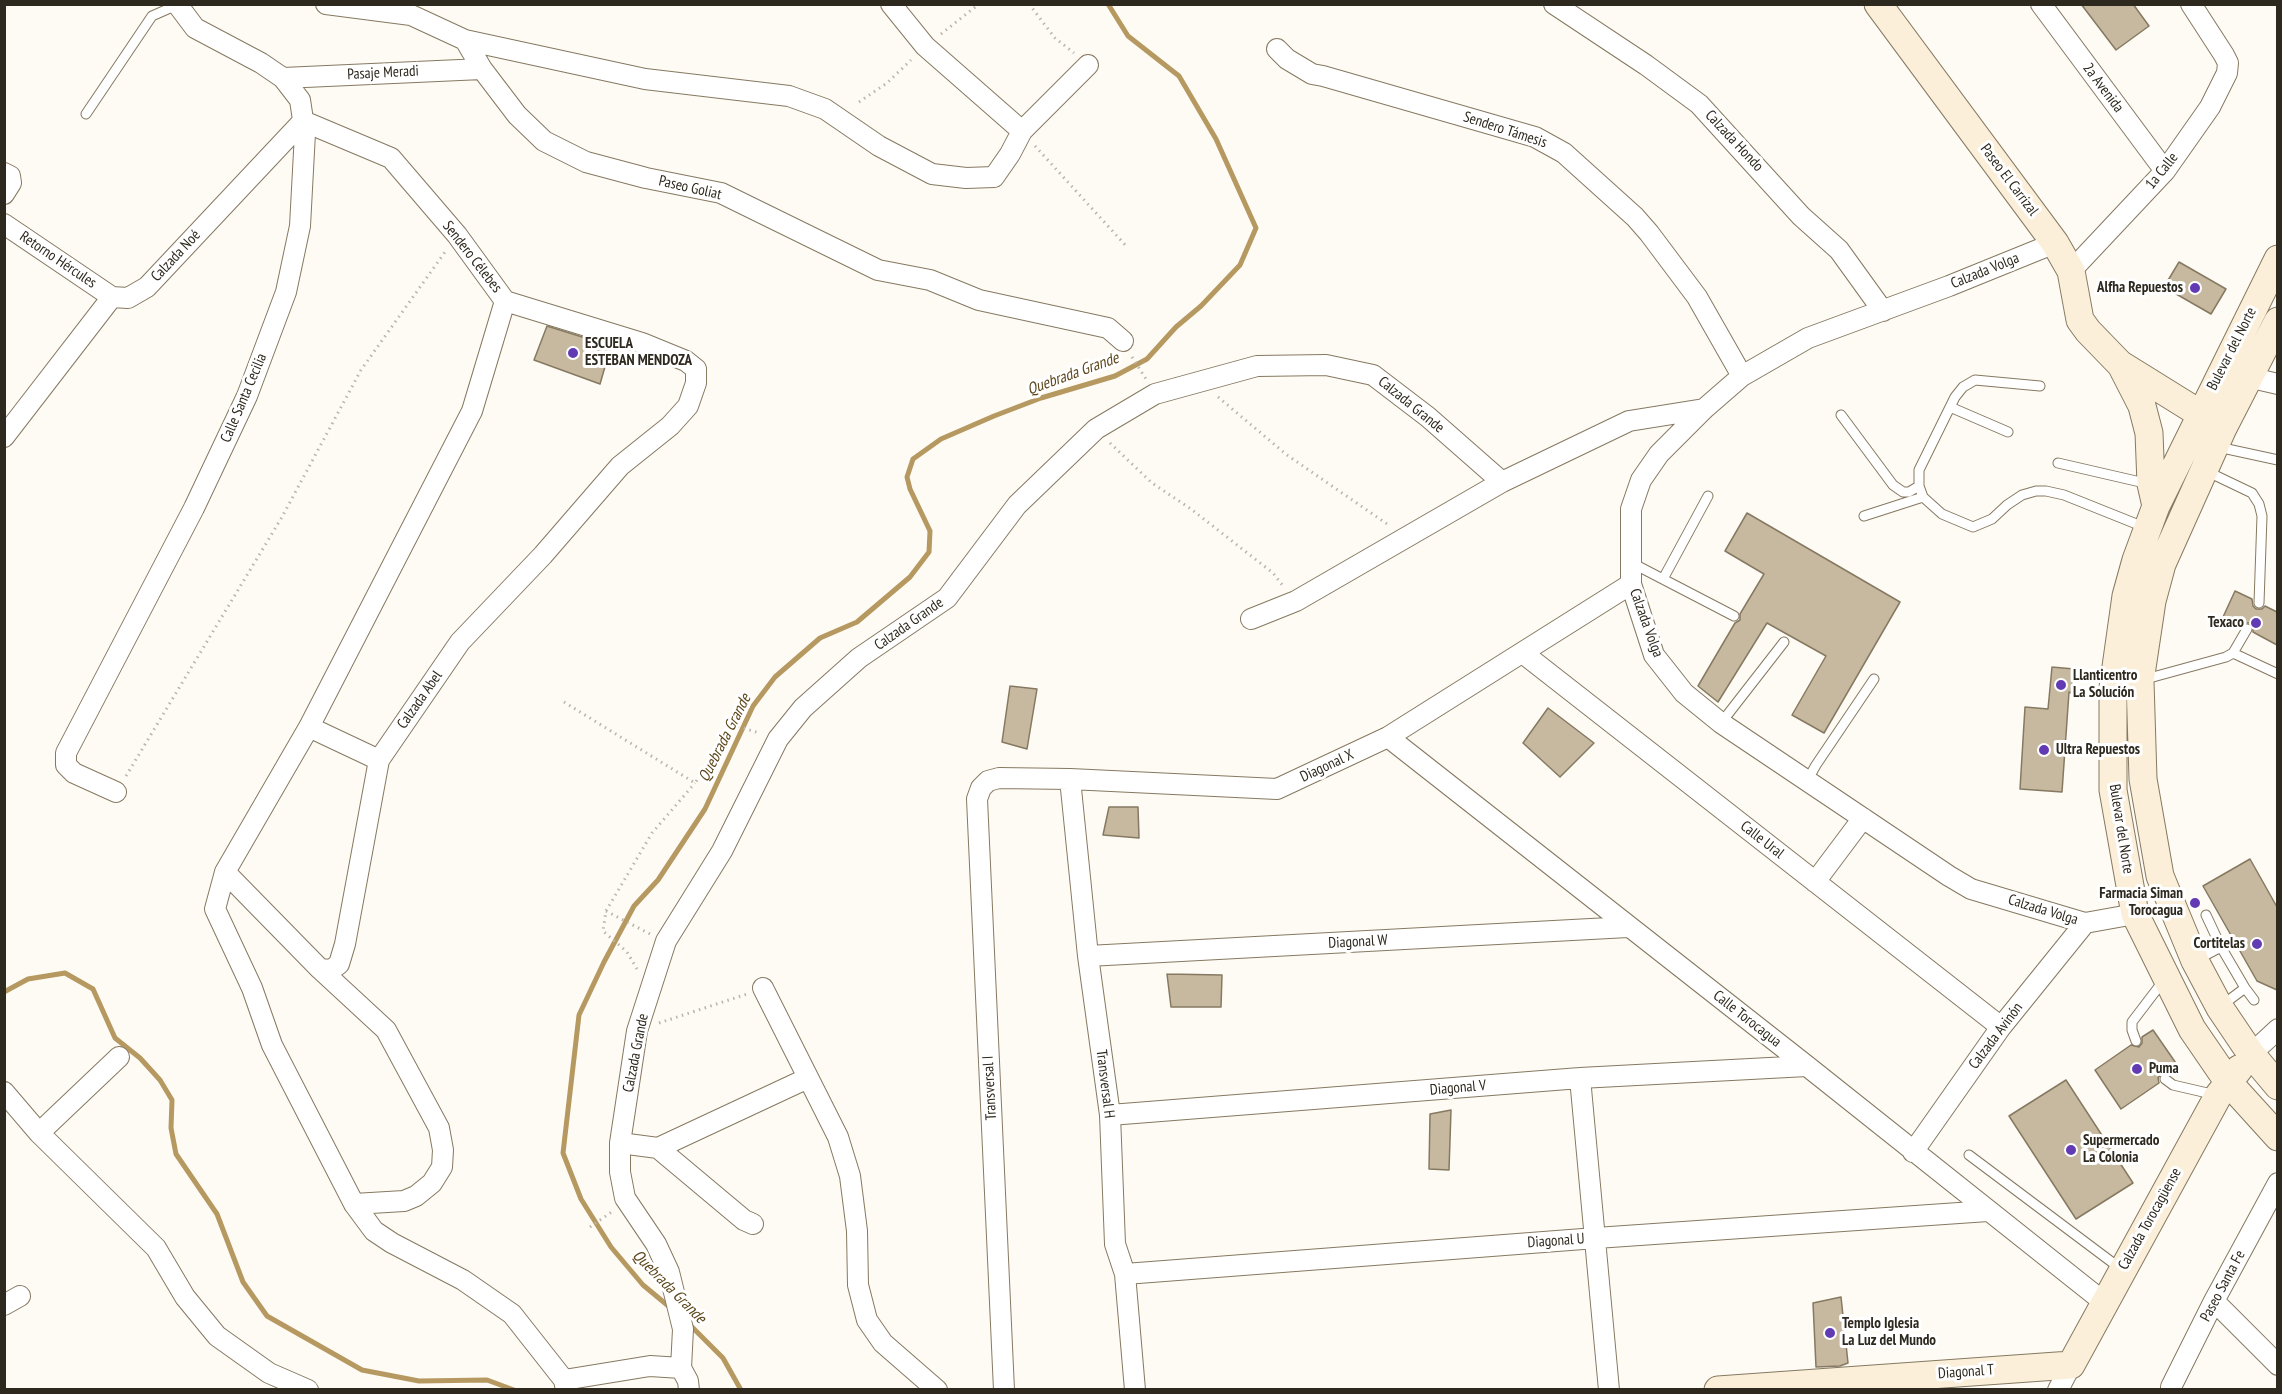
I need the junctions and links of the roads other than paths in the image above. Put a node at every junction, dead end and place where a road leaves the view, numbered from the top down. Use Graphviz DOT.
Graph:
graph roads {
  1 [pos="327,4"];
  2 [pos="891,4"];
  3 [pos="1554,4"];
  4 [pos="1878,4"];
  5 [pos="2041,4"];
  6 [pos="2191,4"];
  7 [pos="177,5"];
  8 [pos="465,40"];
  9 [pos="1277,49"];
  10 [pos="1088,64"];
  11 [pos="482,69"];
  12 [pos="284,78"];
  13 [pos="86,114"];
  14 [pos="303,121"];
  15 [pos="1022,132"];
  16 [pos="2165,171"];
  17 [pos="4,173"];
  18 [pos="4,194"];
  19 [pos="4,224"];
  20 [pos="2055,243"];
  21 [pos="2277,259"];
  22 [pos="2071,272"];
  23 [pos="112,297"];
  24 [pos="506,301"];
  25 [pos="1883,311"];
  26 [pos="2277,321"];
  27 [pos="1123,341"];
  28 [pos="2120,364"];
  29 [pos="2222,368"];
  30 [pos="696,369"];
  31 [pos="1742,376"];
  32 [pos="2249,379"];
  33 [pos="2277,384"];
  34 [pos="2040,386"];
  35 [pos="1950,407"];
  36 [pos="1704,410"];
  37 [pos="1841,415"];
  38 [pos="2200,415"];
  39 [pos="2008,432"];
  40 [pos="4,437"];
  41 [pos="2214,448"];
  42 [pos="2277,460"];
  43 [pos="2058,463"];
  44 [pos="1502,482"];
  45 [pos="1919,486"];
  46 [pos="1708,496"];
  47 [pos="1923,497"];
  48 [pos="2151,506"];
  49 [pos="1864,516"];
  50 [pos="1630,562"];
  51 [pos="1663,579"];
  52 [pos="1631,584"];
  53 [pos="2259,603"];
  54 [pos="1734,616"];
  55 [pos="1251,619"];
  56 [pos="2247,629"];
  57 [pos="1784,642"];
  58 [pos="2233,653"];
  59 [pos="1524,654"];
  60 [pos="2277,674"];
  61 [pos="1874,679"];
  62 [pos="2140,681"];
  63 [pos="1721,723"];
  64 [pos="309,727"];
  65 [pos="1388,737"];
  66 [pos="379,760"];
  67 [pos="1070,779"];
  68 [pos="1807,781"];
  69 [pos="981,788"];
  70 [pos="116,792"];
  71 [pos="1863,818"];
  72 [pos="225,872"];
  73 [pos="1815,882"];
  74 [pos="2135,914"];
  75 [pos="2206,915"];
  76 [pos="2085,923"];
  77 [pos="1628,927"];
  78 [pos="2221,947"];
  79 [pos="1088,956"];
  80 [pos="2195,961"];
  81 [pos="320,969"];
  82 [pos="2166,978"];
  83 [pos="763,988"];
  84 [pos="2245,988"];
  85 [pos="2254,1000"];
  86 [pos="2220,1008"];
  87 [pos="2001,1027"];
  88 [pos="2277,1029"];
  89 [pos="2136,1041"];
  90 [pos="2251,1054"];
  91 [pos="119,1057"];
  92 [pos="1807,1066"];
  93 [pos="808,1078"];
  94 [pos="1580,1078"];
  95 [pos="2165,1079"];
  96 [pos="2277,1086"];
  97 [pos="2223,1089"];
  98 [pos="4,1092"];
  99 [pos="1110,1115"];
  100 [pos="39,1133"];
  101 [pos="2277,1137"];
  102 [pos="620,1143"];
  103 [pos="658,1148"];
  104 [pos="1913,1152"];
  105 [pos="1969,1155"];
  106 [pos="2277,1183"];
  107 [pos="354,1204"];
  108 [pos="1988,1211"];
  109 [pos="753,1224"];
  110 [pos="1596,1238"];
  111 [pos="2123,1270"];
  112 [pos="1125,1274"];
  113 [pos="2214,1301"];
  114 [pos="2105,1303"];
  115 [pos="2071,1365"];
  116 [pos="2277,1365"];
  117 [pos="681,1368"];
  118 [pos="565,1385"];
  119 [pos="308,1389"];
  120 [pos="689,1389"];
  121 [pos="937,1389"];
  122 [pos="1004,1389"];
  123 [pos="1135,1389"];
  124 [pos="1609,1389"];
  125 [pos="1718,1389"];
  126 [pos="2058,1389"];
  127 [pos="2171,1389"];
  1 -- 8 [label="street"];
  2 -- 15 [label="street"];
  3 -- 25 [label="street, Calzada Hondo"];
  4 -- 20 [label="main road, Paseo El Carrizal"];
  5 -- 16 [label="street, 2a Avenida"];
  6 -- 16 [label="street, 1a Calle"];
  7 -- 12 [label="street, Calle Santa Cecilia"];
  7 -- 13 [label="lane"];
  8 -- 11 [label="street, Paseo Goliat"];
  8 -- 15 [label="street"];
  9 -- 31 [label="street, Sendero Támesis"];
  10 -- 15 [label="street"];
  11 -- 12 [label="street, Pasaje Meradi"];
  11 -- 27 [label="street, Paseo Goliat"];
  12 -- 14 [label="street, Calle Santa Cecilia"];
  14 -- 23 [label="street, Calzada Noé"];
  14 -- 24 [label="street, Sendero Célebes"];
  14 -- 70 [label="street, Calle Santa Cecilia"];
  16 -- 22 [label="street, 1a Calle"];
  17 -- 18 [label="street"];
  19 -- 23 [label="street, Retorno Hércules"];
  20 -- 22 [label="main road, Paseo El Carrizal"];
  20 -- 25 [label="street, Calzada Volga"];
  21 -- 29 [label="main road, Bulevar del Norte"];
  22 -- 28 [label="main road, Paseo El Carrizal"];
  23 -- 40 [label="street"];
  24 -- 30 [label="street, Sendero Célebes"];
  24 -- 64 [label="street"];
  25 -- 31 [label="street, Calzada Volga"];
  26 -- 32 [label="main road, Bulevar del Norte"];
  28 -- 38 [label="main road, Paseo El Carrizal"];
  28 -- 48 [label="main road, Paseo El Carrizal"];
  29 -- 32 [label="street"];
  29 -- 38 [label="main road, Bulevar del Norte"];
  30 -- 66 [label="street, Calzada Abel"];
  31 -- 36 [label="street, Calzada Volga"];
  32 -- 33 [label="street"];
  32 -- 41 [label="main road, Bulevar del Norte"];
  34 -- 35 [label="lane"];
  35 -- 39 [label="lane"];
  35 -- 45 [label="lane"];
  36 -- 44 [label="street"];
  36 -- 50 [label="street, Calzada Volga"];
  37 -- 45 [label="lane"];
  38 -- 41 [label="main road, Paseo El Carrizal"];
  38 -- 48 [label="main road, Bulevar del Norte"];
  41 -- 42 [label="lane"];
  41 -- 53 [label="lane"];
  41 -- 62 [label="main road, Bulevar del Norte"];
  43 -- 48 [label="lane"];
  44 -- 55 [label="street"];
  44 -- 102 [label="street, Calzada Grande"];
  45 -- 47 [label="lane"];
  46 -- 51 [label="lane"];
  47 -- 48 [label="lane"];
  47 -- 49 [label="lane"];
  48 -- 74 [label="main road, Bulevar del Norte"];
  50 -- 51 [label="lane"];
  50 -- 52 [label="street, Calzada Volga"];
  51 -- 54 [label="lane"];
  52 -- 59 [label="street, Diagonal X"];
  52 -- 63 [label="street, Calzada Volga"];
  56 -- 58 [label="lane"];
  57 -- 63 [label="lane"];
  58 -- 60 [label="lane"];
  58 -- 62 [label="lane"];
  59 -- 65 [label="street, Diagonal X"];
  59 -- 73 [label="street, Calle Ural"];
  61 -- 68 [label="lane"];
  62 -- 80 [label="main road, Bulevar del Norte"];
  63 -- 68 [label="street, Calzada Volga"];
  64 -- 66 [label="street"];
  64 -- 72 [label="street"];
  65 -- 67 [label="street, Diagonal X"];
  65 -- 77 [label="street, Calle Torocagua"];
  66 -- 81 [label="street, Calzada Abel"];
  67 -- 69 [label="street, Diagonal X"];
  67 -- 79 [label="street, Transversal H"];
  68 -- 71 [label="street, Calzada Volga"];
  69 -- 122 [label="street, Transversal I"];
  71 -- 73 [label="street"];
  71 -- 76 [label="street, Calzada Volga"];
  72 -- 81 [label="street"];
  72 -- 107 [label="street"];
  73 -- 87 [label="street, Calle Ural"];
  74 -- 76 [label="street, Calzada Volga"];
  74 -- 82 [label="main road, Bulevar del Norte"];
  75 -- 78 [label="lane"];
  76 -- 87 [label="street, Calzada Avinón"];
  77 -- 79 [label="street, Diagonal W"];
  77 -- 92 [label="street, Calle Torocagua"];
  78 -- 80 [label="lane"];
  78 -- 84 [label="lane"];
  79 -- 99 [label="street, Transversal H"];
  80 -- 86 [label="main road, Bulevar del Norte"];
  81 -- 107 [label="street"];
  82 -- 89 [label="lane"];
  82 -- 97 [label="main road, Bulevar del Norte"];
  83 -- 93 [label="street"];
  84 -- 85 [label="lane"];
  84 -- 86 [label="lane"];
  86 -- 90 [label="main road, Bulevar del Norte"];
  87 -- 104 [label="street, Calzada Avinón"];
  88 -- 90 [label="street"];
  90 -- 96 [label="main road, Bulevar del Norte"];
  90 -- 97 [label="main road, Calzada Torocagüense"];
  91 -- 100 [label="street"];
  92 -- 94 [label="street, Diagonal V"];
  92 -- 104 [label="street, Calle Torocagua"];
  93 -- 103 [label="street"];
  93 -- 121 [label="street"];
  94 -- 99 [label="street, Diagonal V"];
  94 -- 110 [label="street"];
  95 -- 97 [label="lane"];
  97 -- 101 [label="main road, Bulevar del Norte"];
  97 -- 111 [label="main road, Calzada Torocagüense"];
  98 -- 100 [label="street"];
  99 -- 112 [label="street, Transversal H"];
  100 -- 119 [label="street"];
  102 -- 103 [label="street"];
  102 -- 117 [label="street, Calzada Grande"];
  103 -- 109 [label="street"];
  104 -- 108 [label="street, Calle Torocagua"];
  105 -- 111 [label="lane"];
  106 -- 113 [label="street, Paseo Santa Fe"];
  107 -- 118 [label="street"];
  108 -- 110 [label="street, Diagonal U"];
  108 -- 114 [label="street, Calle Torocagua"];
  110 -- 112 [label="street, Diagonal U"];
  110 -- 124 [label="street"];
  111 -- 114 [label="main road, Calzada Torocagüense"];
  112 -- 123 [label="street, Transversal H"];
  113 -- 116 [label="street"];
  113 -- 127 [label="street, Paseo Santa Fe"];
  114 -- 115 [label="main road, Calzada Torocagüense"];
  115 -- 125 [label="main road, Diagonal T"];
  115 -- 126 [label="street, Calzada Torocagüense"];
  117 -- 118 [label="street"];
  117 -- 120 [label="street, Calzada Grande"];
}
